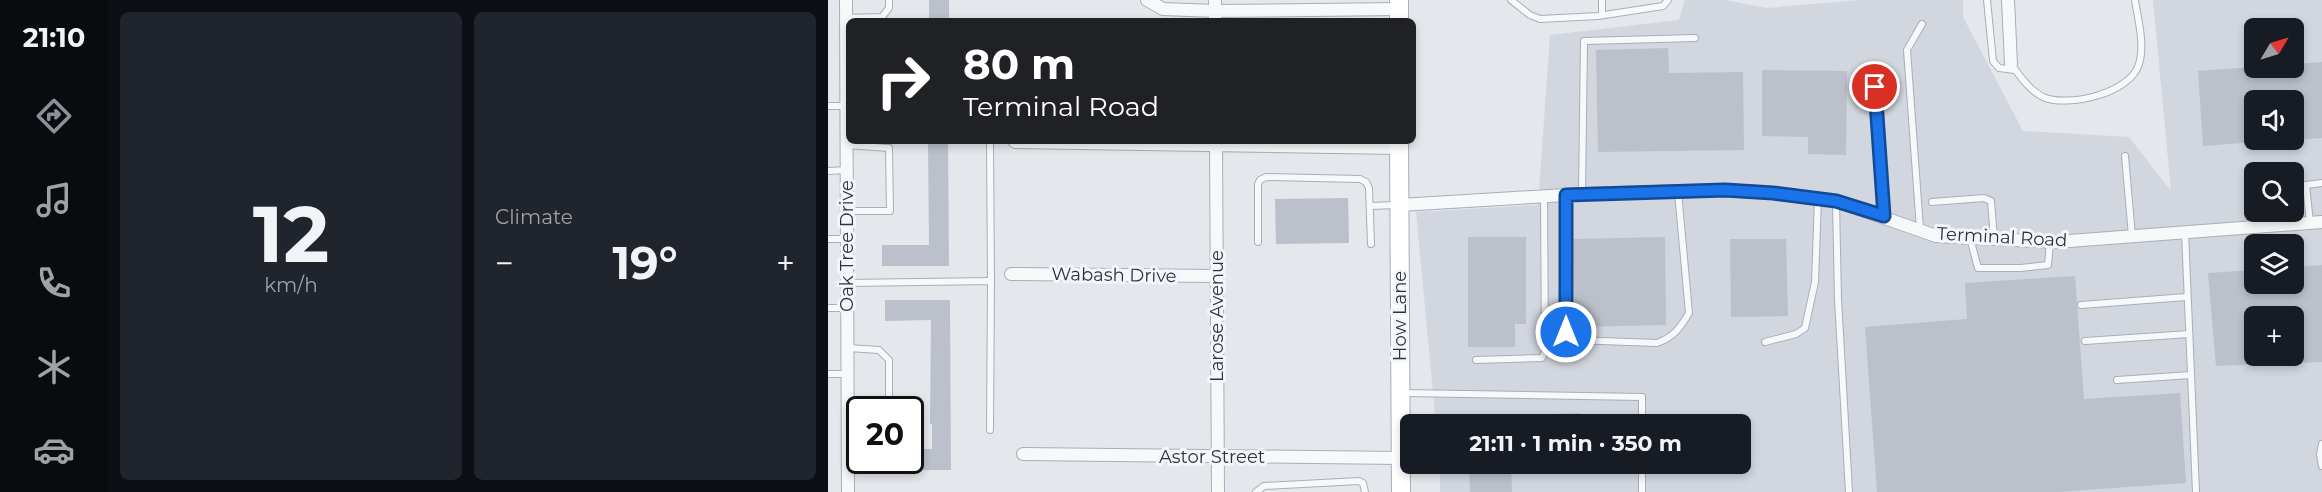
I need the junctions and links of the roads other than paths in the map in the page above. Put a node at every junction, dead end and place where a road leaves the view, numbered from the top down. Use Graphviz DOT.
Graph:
graph roads {
  1 [pos="846,0"];
  2 [pos="889,0"];
  3 [pos="1147,0"];
  4 [pos="1510,0"];
  5 [pos="1602,0"];
  6 [pos="1634,0"];
  7 [pos="1668,0"];
  8 [pos="1988,0"];
  9 [pos="2008,0"];
  10 [pos="2135,0"];
  11 [pos="1399,10"];
  12 [pos="1635,10"];
  13 [pos="1215,11"];
  14 [pos="1602,15"];
  15 [pos="846,18"];
  16 [pos="1922,24"];
  17 [pos="1695,38"];
  18 [pos="2013,67"];
  19 [pos="1875,87"];
  20 [pos="828,106"];
  21 [pos="846,106"];
  22 [pos="990,144"];
  23 [pos="1216,144"];
  24 [pos="1308,144"];
  25 [pos="846,145"];
  26 [pos="1399,145"];
  27 [pos="2125,156"];
  28 [pos="847,170"];
  29 [pos="828,171"];
  30 [pos="2322,183"];
  31 [pos="2306,185"];
  32 [pos="1678,192"];
  33 [pos="1582,194"];
  34 [pos="1566,195"];
  35 [pos="1544,196"];
  36 [pos="1818,198"];
  37 [pos="1836,201"];
  38 [pos="1932,202"];
  39 [pos="1400,205"];
  40 [pos="1370,206"];
  41 [pos="847,211"];
  42 [pos="1884,216"];
  43 [pos="2259,222"];
  44 [pos="2316,223"];
  45 [pos="2259,226"];
  46 [pos="1920,230"];
  47 [pos="2185,232"];
  48 [pos="2132,236"];
  49 [pos="1970,238"];
  50 [pos="828,239"];
  51 [pos="847,239"];
  52 [pos="1994,239"];
  53 [pos="1258,242"];
  54 [pos="2050,242"];
  55 [pos="1371,244"];
  56 [pos="1011,274"];
  57 [pos="1217,276"];
  58 [pos="991,281"];
  59 [pos="847,283"];
  60 [pos="2186,297"];
  61 [pos="2081,304"];
  62 [pos="828,308"];
  63 [pos="847,308"];
  64 [pos="2189,334"];
  65 [pos="2085,341"];
  66 [pos="1765,342"];
  67 [pos="847,348"];
  68 [pos="1476,360"];
  69 [pos="828,374"];
  70 [pos="847,374"];
  71 [pos="2191,375"];
  72 [pos="2117,380"];
  73 [pos="1401,393"];
  74 [pos="889,396"];
  75 [pos="1401,414"];
  76 [pos="1642,414"];
  77 [pos="990,430"];
  78 [pos="2322,444"];
  79 [pos="1023,454"];
  80 [pos="1218,457"];
  81 [pos="1400,458"];
  82 [pos="2322,466"];
  83 [pos="1401,474"];
  84 [pos="1642,474"];
  85 [pos="848,492"];
  86 [pos="1218,492"];
  87 [pos="1256,492"];
  88 [pos="1365,492"];
  89 [pos="1401,492"];
  90 [pos="1642,492"];
  91 [pos="1849,492"];
  92 [pos="2196,492"];
  1 -- 15 [label="street, Oak Tree Drive"];
  2 -- 15 [label="lane"];
  3 -- 13 [label="street"];
  4 -- 14 [label="lane"];
  5 -- 14 [label="lane"];
  6 -- 12 [label="lane"];
  7 -- 12 [label="lane"];
  8 -- 18 [label="lane"];
  9 -- 18 [label="street"];
  10 -- 18 [label="lane"];
  11 -- 13 [label="street"];
  12 -- 14 [label="lane"];
  15 -- 21 [label="street, Oak Tree Drive"];
  16 -- 46 [label="lane"];
  17 -- 33 [label="lane"];
  19 -- 42 [label="lane"];
  20 -- 21 [label="lane"];
  21 -- 25 [label="street, Oak Tree Drive"];
  22 -- 58 [label="lane"];
  23 -- 57 [label="street, Larose Avenue"];
  24 -- 26 [label="street"];
  25 -- 28 [label="street, Oak Tree Drive"];
  25 -- 41 [label="lane"];
  26 -- 39 [label="main road, How Lane"];
  27 -- 48 [label="lane"];
  28 -- 29 [label="lane"];
  28 -- 41 [label="street, Oak Tree Drive"];
  30 -- 31 [label="lane"];
  31 -- 44 [label="lane"];
  32 -- 33 [label="street, Terminal Road"];
  32 -- 34 [label="lane"];
  32 -- 36 [label="street, Terminal Road"];
  33 -- 34 [label="street, Terminal Road"];
  34 -- 35 [label="street, Terminal Road"];
  35 -- 39 [label="street, Terminal Road"];
  35 -- 68 [label="lane"];
  36 -- 37 [label="street, Terminal Road"];
  36 -- 66 [label="lane"];
  37 -- 42 [label="street, Terminal Road"];
  37 -- 91 [label="lane"];
  38 -- 52 [label="lane"];
  39 -- 40 [label="lane"];
  39 -- 73 [label="main road, How Lane"];
  40 -- 53 [label="lane"];
  40 -- 55 [label="lane"];
  41 -- 51 [label="street, Oak Tree Drive"];
  42 -- 46 [label="street, Terminal Road"];
  43 -- 45 [label="lane"];
  44 -- 45 [label="street, Terminal Road"];
  45 -- 47 [label="street, Terminal Road"];
  46 -- 49 [label="street, Terminal Road"];
  47 -- 48 [label="street, Terminal Road"];
  47 -- 60 [label="lane"];
  48 -- 54 [label="street, Terminal Road"];
  49 -- 52 [label="street, Terminal Road"];
  49 -- 54 [label="lane"];
  50 -- 51 [label="lane"];
  51 -- 59 [label="street, Oak Tree Drive"];
  52 -- 54 [label="street, Terminal Road"];
  56 -- 57 [label="street, Wabash Drive"];
  57 -- 80 [label="street, Larose Avenue"];
  58 -- 59 [label="lane"];
  58 -- 77 [label="lane"];
  59 -- 63 [label="street, Oak Tree Drive"];
  60 -- 61 [label="lane"];
  60 -- 64 [label="lane"];
  62 -- 63 [label="lane"];
  63 -- 67 [label="street, Oak Tree Drive"];
  64 -- 65 [label="lane"];
  64 -- 71 [label="lane"];
  67 -- 70 [label="street, Oak Tree Drive"];
  67 -- 74 [label="lane"];
  69 -- 70 [label="lane"];
  70 -- 85 [label="street, Oak Tree Drive"];
  71 -- 72 [label="lane"];
  71 -- 92 [label="lane"];
  73 -- 75 [label="main road, How Lane"];
  73 -- 76 [label="lane"];
  78 -- 82 [label="lane"];
  79 -- 80 [label="street, Astor Street"];
  80 -- 81 [label="street, Astor Street"];
  80 -- 86 [label="street, Larose Avenue"];
  83 -- 89 [label="main road, How Lane"];
  84 -- 90 [label="lane"];
  87 -- 88 [label="lane"];
}
